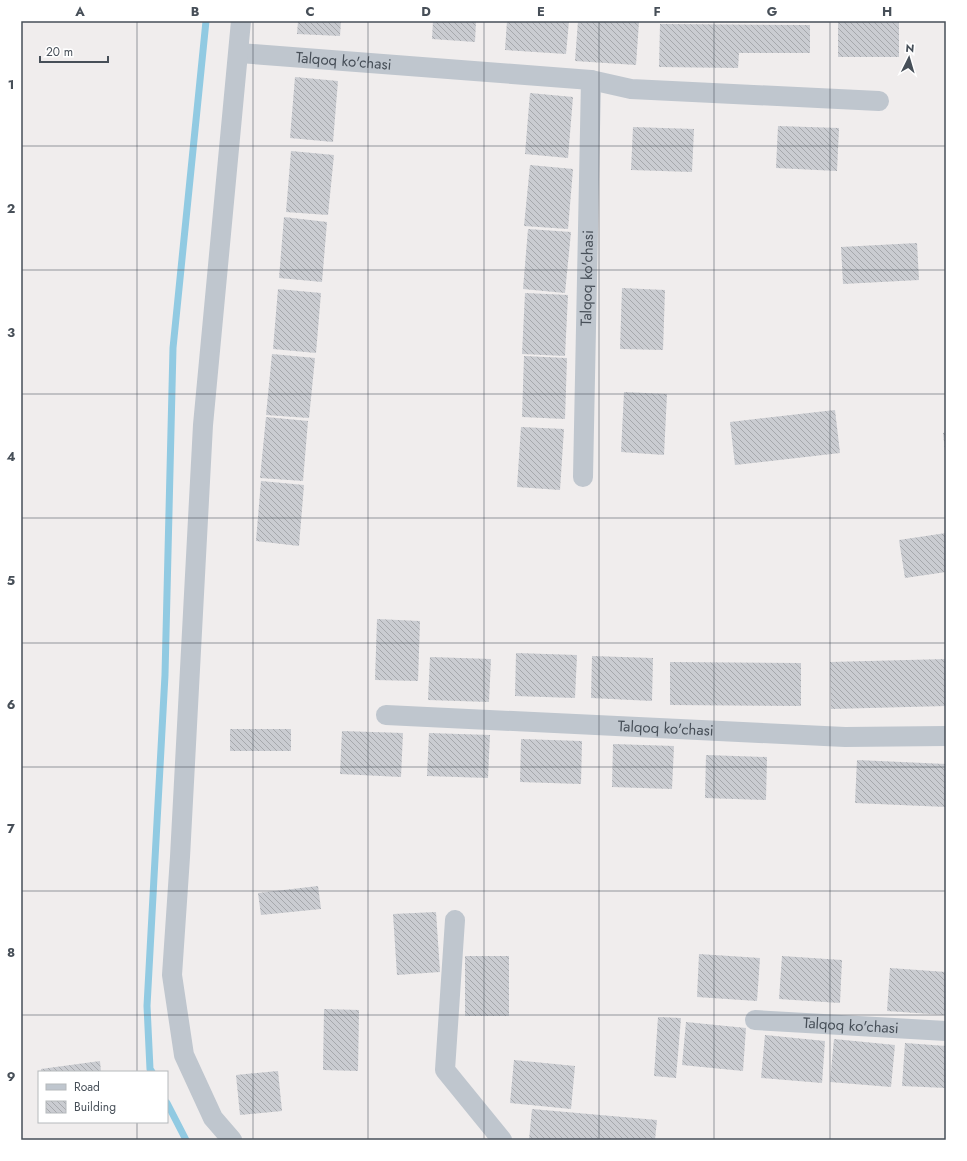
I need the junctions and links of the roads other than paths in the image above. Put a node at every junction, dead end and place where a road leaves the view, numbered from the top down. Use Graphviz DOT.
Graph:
graph roads {
  1 [pos="241,21"];
  2 [pos="239,53"];
  3 [pos="591,80"];
  4 [pos="879,101"];
  5 [pos="584,477"];
  6 [pos="386,715"];
  7 [pos="946,736"];
  8 [pos="455,920"];
  9 [pos="755,1020"];
  10 [pos="946,1031"];
  11 [pos="232,1140"];
  12 [pos="502,1140"];
  1 -- 2 [label="street"];
  2 -- 3 [label="street, Talqoq ko'chasi"];
  2 -- 11 [label="street"];
  3 -- 4 [label="street, Talqoq ko'chasi"];
  3 -- 5 [label="street, Talqoq ko'chasi"];
  6 -- 7 [label="street, Talqoq ko'chasi"];
  8 -- 12 [label="street"];
  9 -- 10 [label="street, Talqoq ko'chasi"];
}
